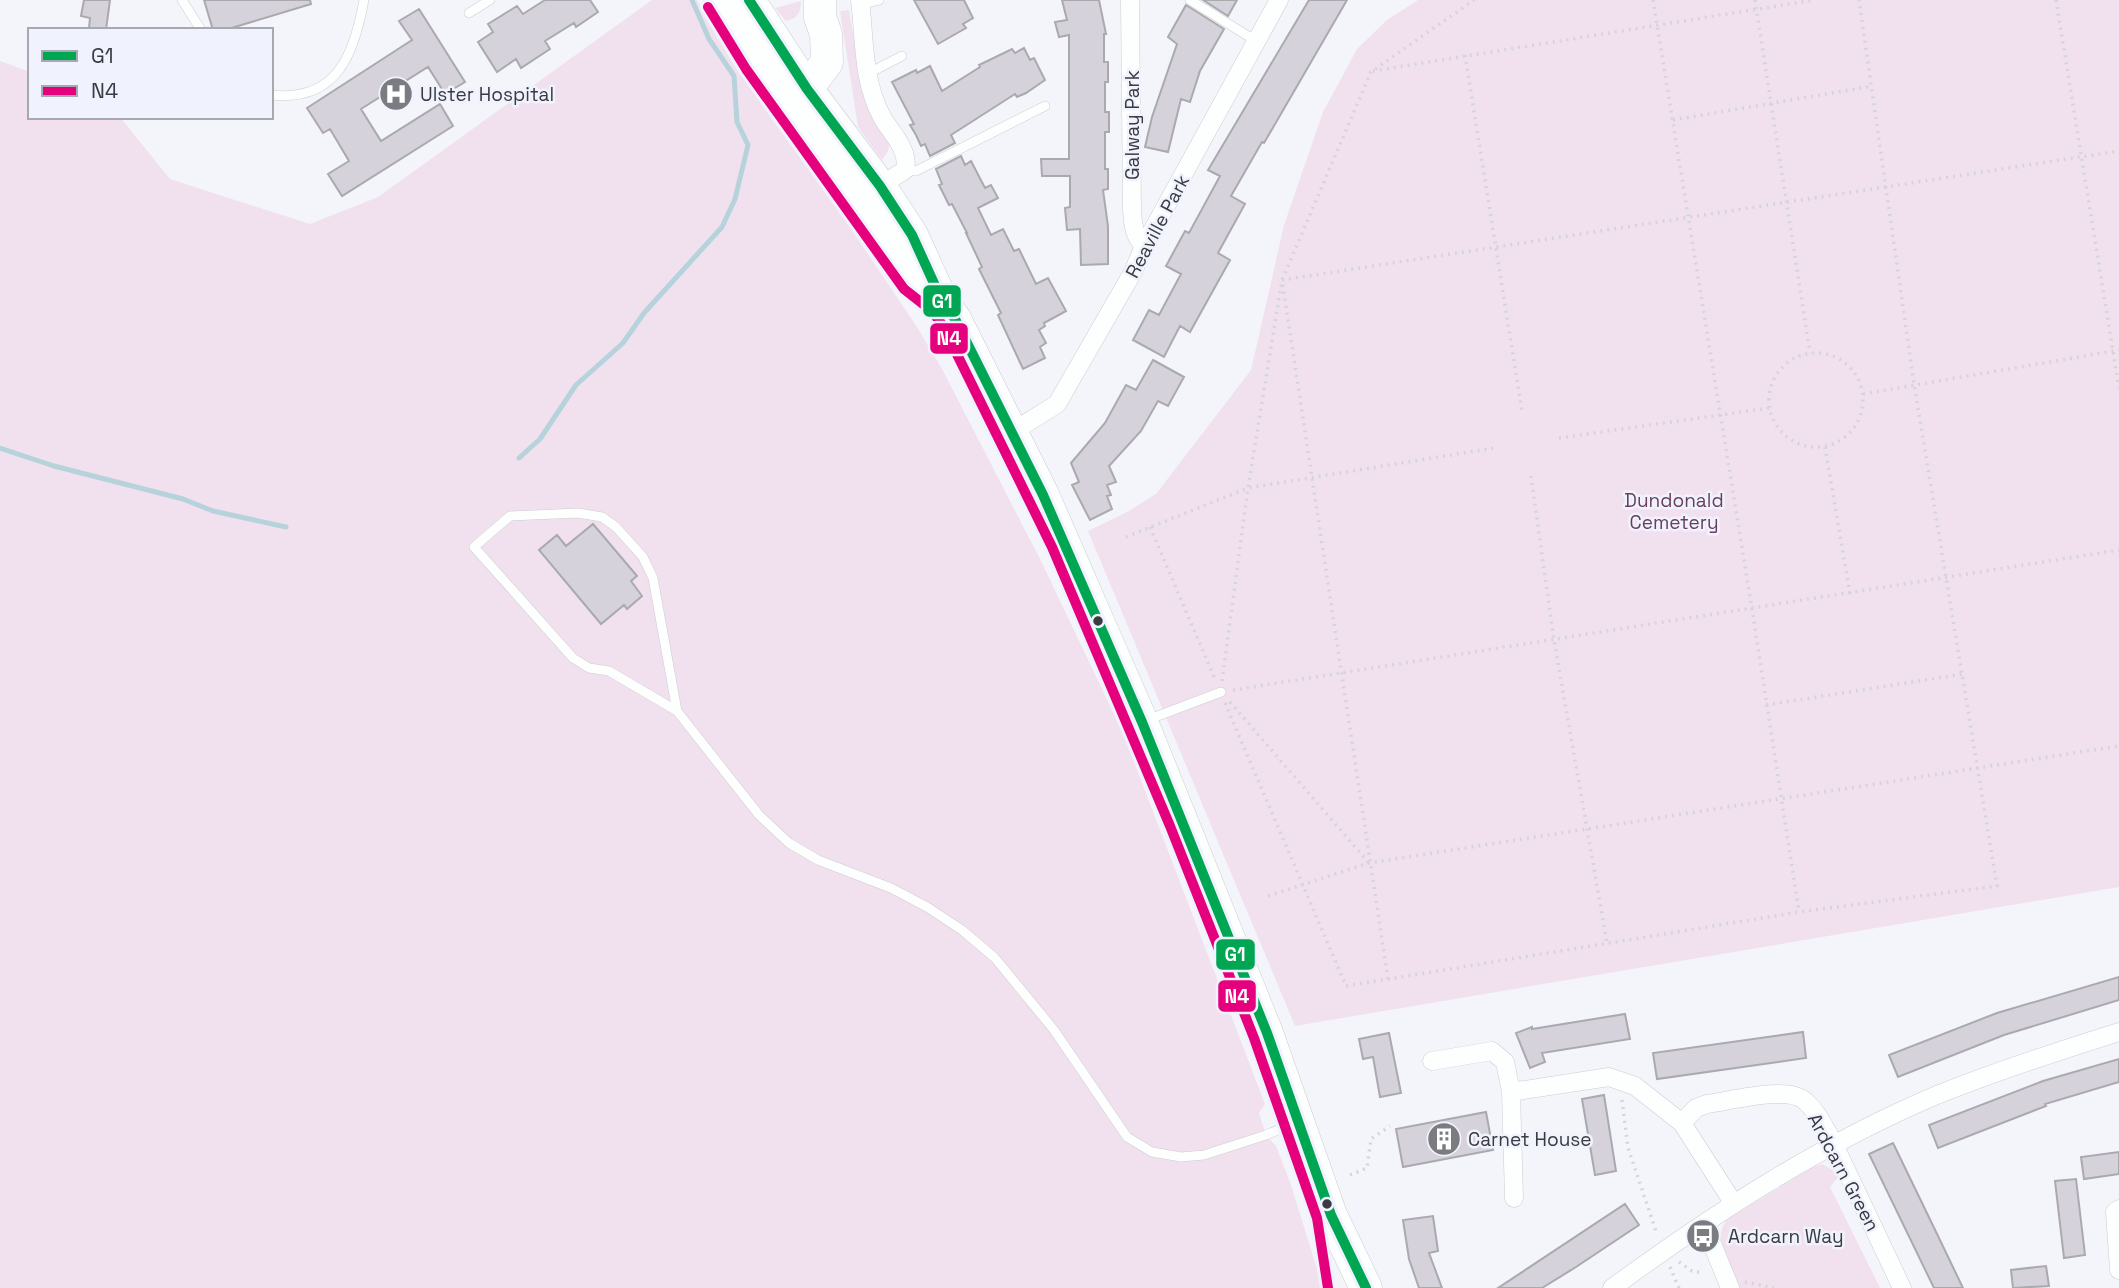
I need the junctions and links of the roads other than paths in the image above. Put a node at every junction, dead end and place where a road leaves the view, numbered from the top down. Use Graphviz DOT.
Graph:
graph roads {
  1 [pos="182,0"];
  2 [pos="365,0"];
  3 [pos="490,0"];
  4 [pos="720,0"];
  5 [pos="749,0"];
  6 [pos="879,0"];
  7 [pos="1130,0"];
  8 [pos="1190,0"];
  9 [pos="1279,0"];
  10 [pos="860,2"];
  11 [pos="820,9"];
  12 [pos="469,13"];
  13 [pos="767,27"];
  14 [pos="200,28"];
  15 [pos="1256,41"];
  16 [pos="902,56"];
  17 [pos="867,74"];
  18 [pos="273,95"];
  19 [pos="797,96"];
  20 [pos="1045,106"];
  21 [pos="839,131"];
  22 [pos="892,178"];
  23 [pos="1144,246"];
  24 [pos="942,301"];
  25 [pos="1012,432"];
  26 [pos="1221,692"];
  27 [pos="677,711"];
  28 [pos="1143,722"];
  29 [pos="2119,1032"];
  30 [pos="1432,1061"];
  31 [pos="1511,1092"];
  32 [pos="1299,1121"];
  33 [pos="1682,1123"];
  34 [pos="1834,1144"];
  35 [pos="1514,1198"];
  36 [pos="1734,1204"];
  37 [pos="2119,1209"];
  38 [pos="1331,1215"];
  39 [pos="1704,1224"];
  40 [pos="2119,1270"];
  41 [pos="1342,1288"];
  42 [pos="1366,1288"];
  43 [pos="1612,1288"];
  44 [pos="1730,1288"];
  45 [pos="1902,1288"];
  1 -- 14 [label="lane"];
  2 -- 18 [label="lane"];
  3 -- 12 [label="lane"];
  4 -- 19 [label="highway"];
  5 -- 13 [label="highway"];
  6 -- 10 [label="lane"];
  7 -- 23 [label="street, Galway Park"];
  8 -- 15 [label="lane"];
  9 -- 15 [label="street, Reaville Park"];
  10 -- 17 [label="street"];
  11 -- 13 [label="highway"];
  11 -- 19 [label="highway"];
  11 -- 21 [label="highway"];
  13 -- 19 [label="highway"];
  15 -- 23 [label="street, Reaville Park"];
  16 -- 17 [label="lane"];
  17 -- 22 [label="street"];
  19 -- 21 [label="highway"];
  19 -- 24 [label="highway"];
  20 -- 22 [label="lane"];
  21 -- 22 [label="highway"];
  22 -- 24 [label="highway"];
  23 -- 25 [label="street, Reaville Park"];
  24 -- 25 [label="highway"];
  25 -- 28 [label="highway"];
  26 -- 28 [label="lane"];
  27 -- 27 [label="lane"];
  27 -- 32 [label="lane"];
  28 -- 32 [label="highway"];
  29 -- 34 [label="street"];
  30 -- 31 [label="street"];
  31 -- 33 [label="street"];
  31 -- 35 [label="street"];
  32 -- 38 [label="highway"];
  33 -- 34 [label="street, Ardcarn Green"];
  33 -- 36 [label="street"];
  34 -- 36 [label="street"];
  34 -- 45 [label="street, Ardcarn Green"];
  36 -- 39 [label="street"];
  37 -- 40 [label="street"];
  38 -- 41 [label="highway"];
  38 -- 42 [label="highway"];
  39 -- 43 [label="street"];
  39 -- 44 [label="street"];
}
